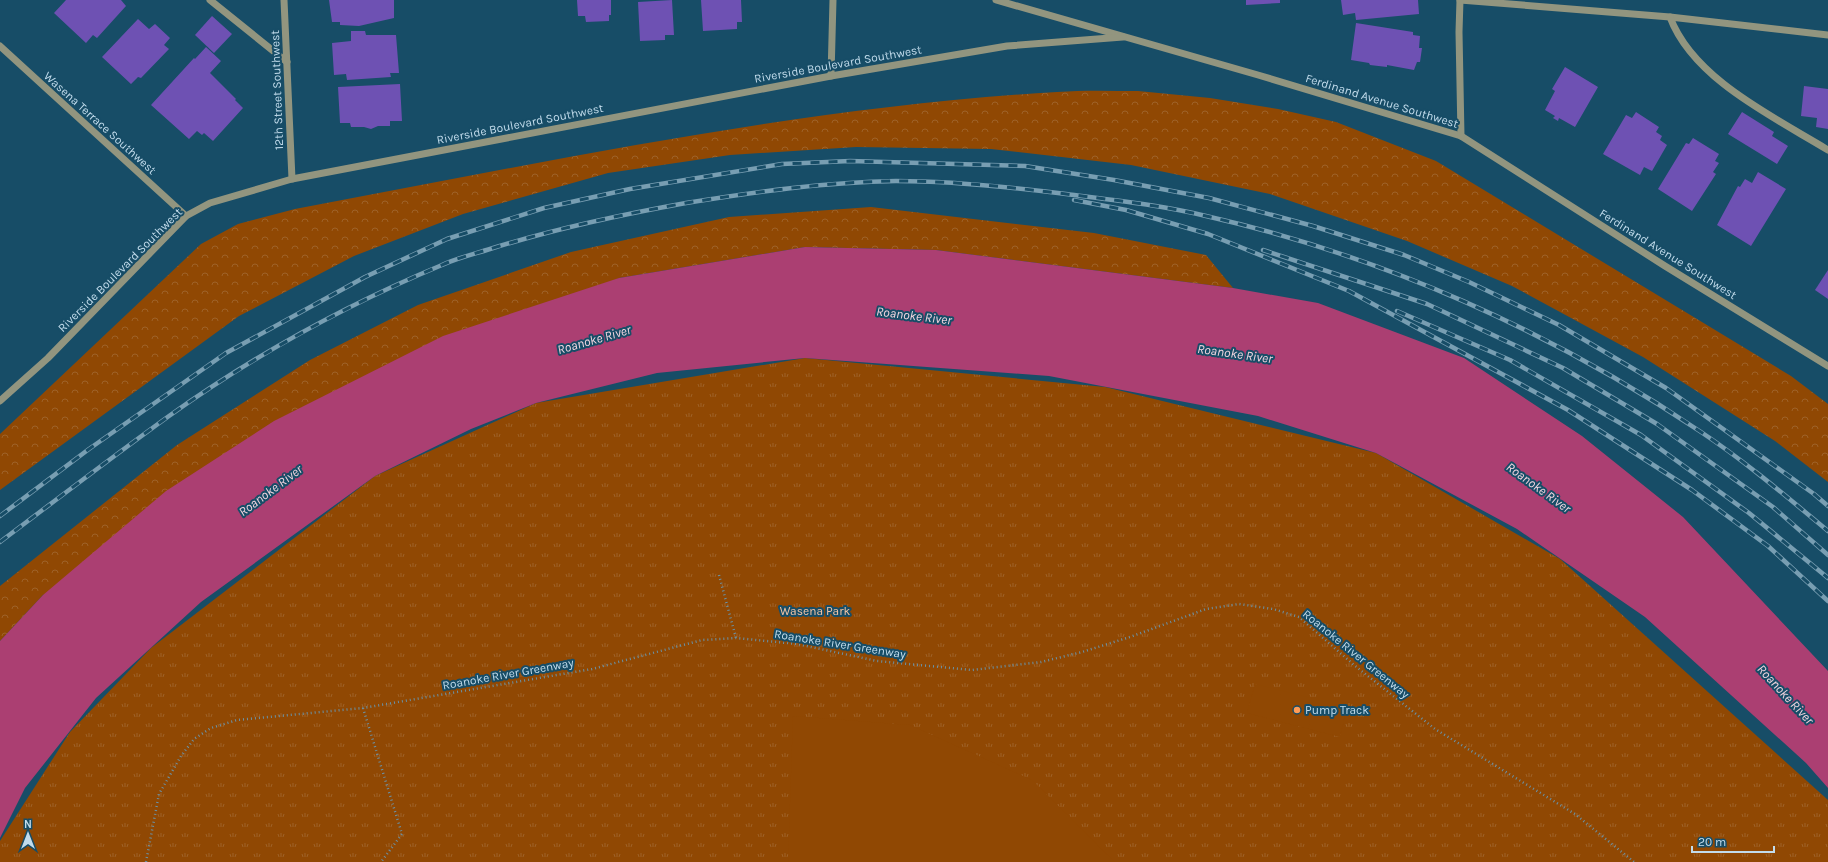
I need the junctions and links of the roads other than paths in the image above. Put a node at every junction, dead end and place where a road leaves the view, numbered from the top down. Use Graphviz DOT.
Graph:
graph roads {
  1 [pos="210,0"];
  2 [pos="284,0"];
  3 [pos="833,0"];
  4 [pos="996,0"];
  5 [pos="1460,0"];
  6 [pos="1670,17"];
  7 [pos="1828,35"];
  8 [pos="1123,37"];
  9 [pos="0,46"];
  10 [pos="287,62"];
  11 [pos="831,76"];
  12 [pos="1461,136"];
  13 [pos="1828,150"];
  14 [pos="292,179"];
  15 [pos="186,216"];
  16 [pos="1828,366"];
  17 [pos="0,401"];
  1 -- 10 [label="street"];
  2 -- 10 [label="street, 12th Street Southwest"];
  3 -- 11 [label="street"];
  4 -- 8 [label="street, Ferdinand Avenue Southwest"];
  5 -- 6 [label="street"];
  5 -- 12 [label="street"];
  6 -- 7 [label="street"];
  6 -- 13 [label="street"];
  8 -- 11 [label="street, Riverside Boulevard Southwest"];
  8 -- 12 [label="street, Ferdinand Avenue Southwest"];
  9 -- 15 [label="street, Wasena Terrace Southwest"];
  10 -- 14 [label="street, 12th Street Southwest"];
  11 -- 14 [label="street, Riverside Boulevard Southwest"];
  12 -- 16 [label="street, Ferdinand Avenue Southwest"];
  14 -- 15 [label="street, Riverside Boulevard Southwest"];
  15 -- 17 [label="street, Riverside Boulevard Southwest"];
}
